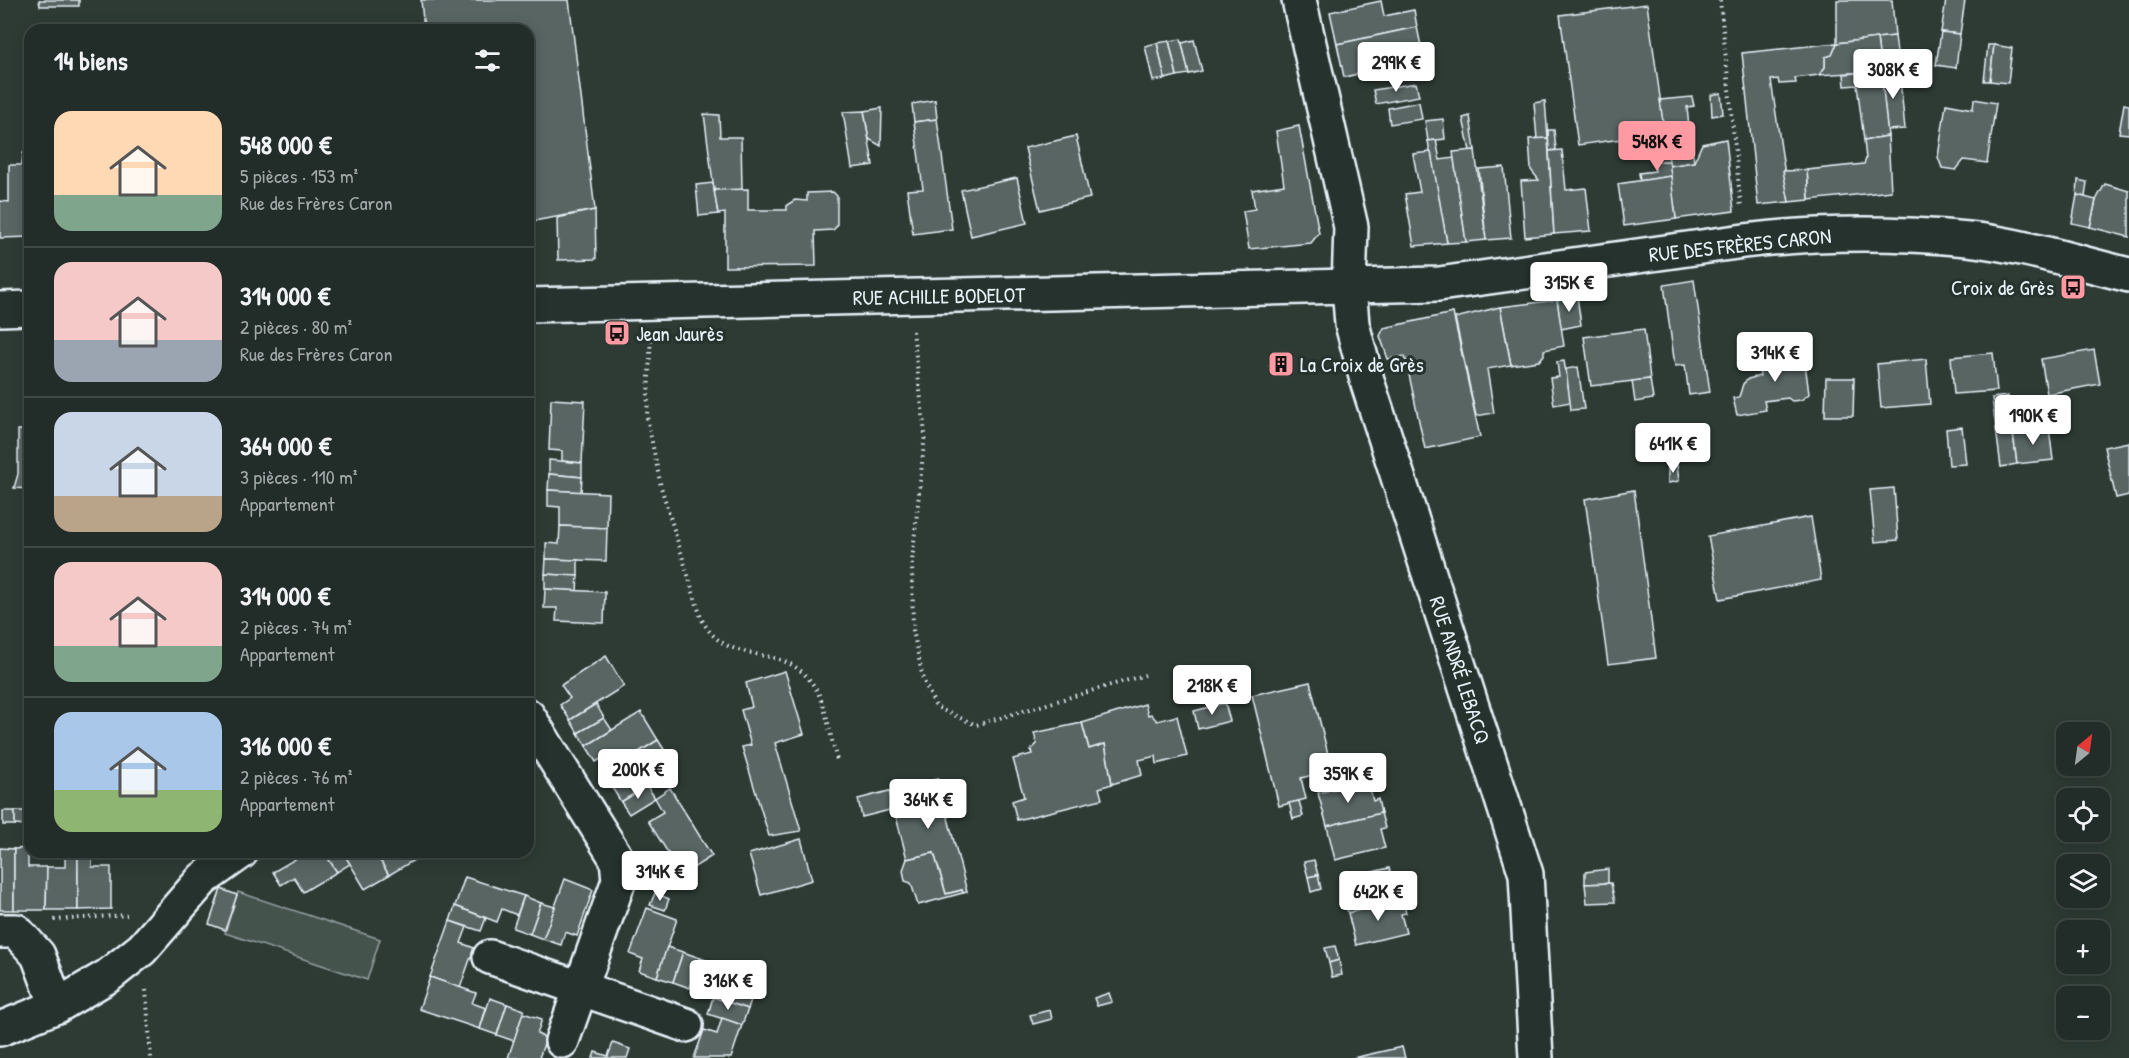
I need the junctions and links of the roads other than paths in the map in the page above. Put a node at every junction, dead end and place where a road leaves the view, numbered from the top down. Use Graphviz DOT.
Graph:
graph roads {
  1 [pos="1299,0"];
  2 [pos="2129,275"];
  3 [pos="1350,287"];
  4 [pos="534,305"];
  5 [pos="24,308"];
  6 [pos="0,309"];
  7 [pos="534,726"];
  8 [pos="233,858"];
  9 [pos="8,931"];
  10 [pos="490,957"];
  11 [pos="580,988"];
  12 [pos="57,1006"];
  13 [pos="686,1025"];
  14 [pos="0,1029"];
  15 [pos="562,1041"];
  16 [pos="1536,1058"];
  1 -- 3 [label="main road, RUE ANDRÉ LEBACQ"];
  2 -- 3 [label="main road, RUE DES FRÈRES CARON"];
  3 -- 4 [label="main road, RUE ACHILLE BODELOT"];
  3 -- 16 [label="main road, RUE ANDRÉ LEBACQ"];
  5 -- 6 [label="main road"];
  7 -- 11 [label="main road"];
  8 -- 12 [label="main road"];
  9 -- 12 [label="main road"];
  10 -- 11 [label="main road"];
  11 -- 13 [label="main road"];
  11 -- 15 [label="main road"];
  12 -- 14 [label="main road"];
}
